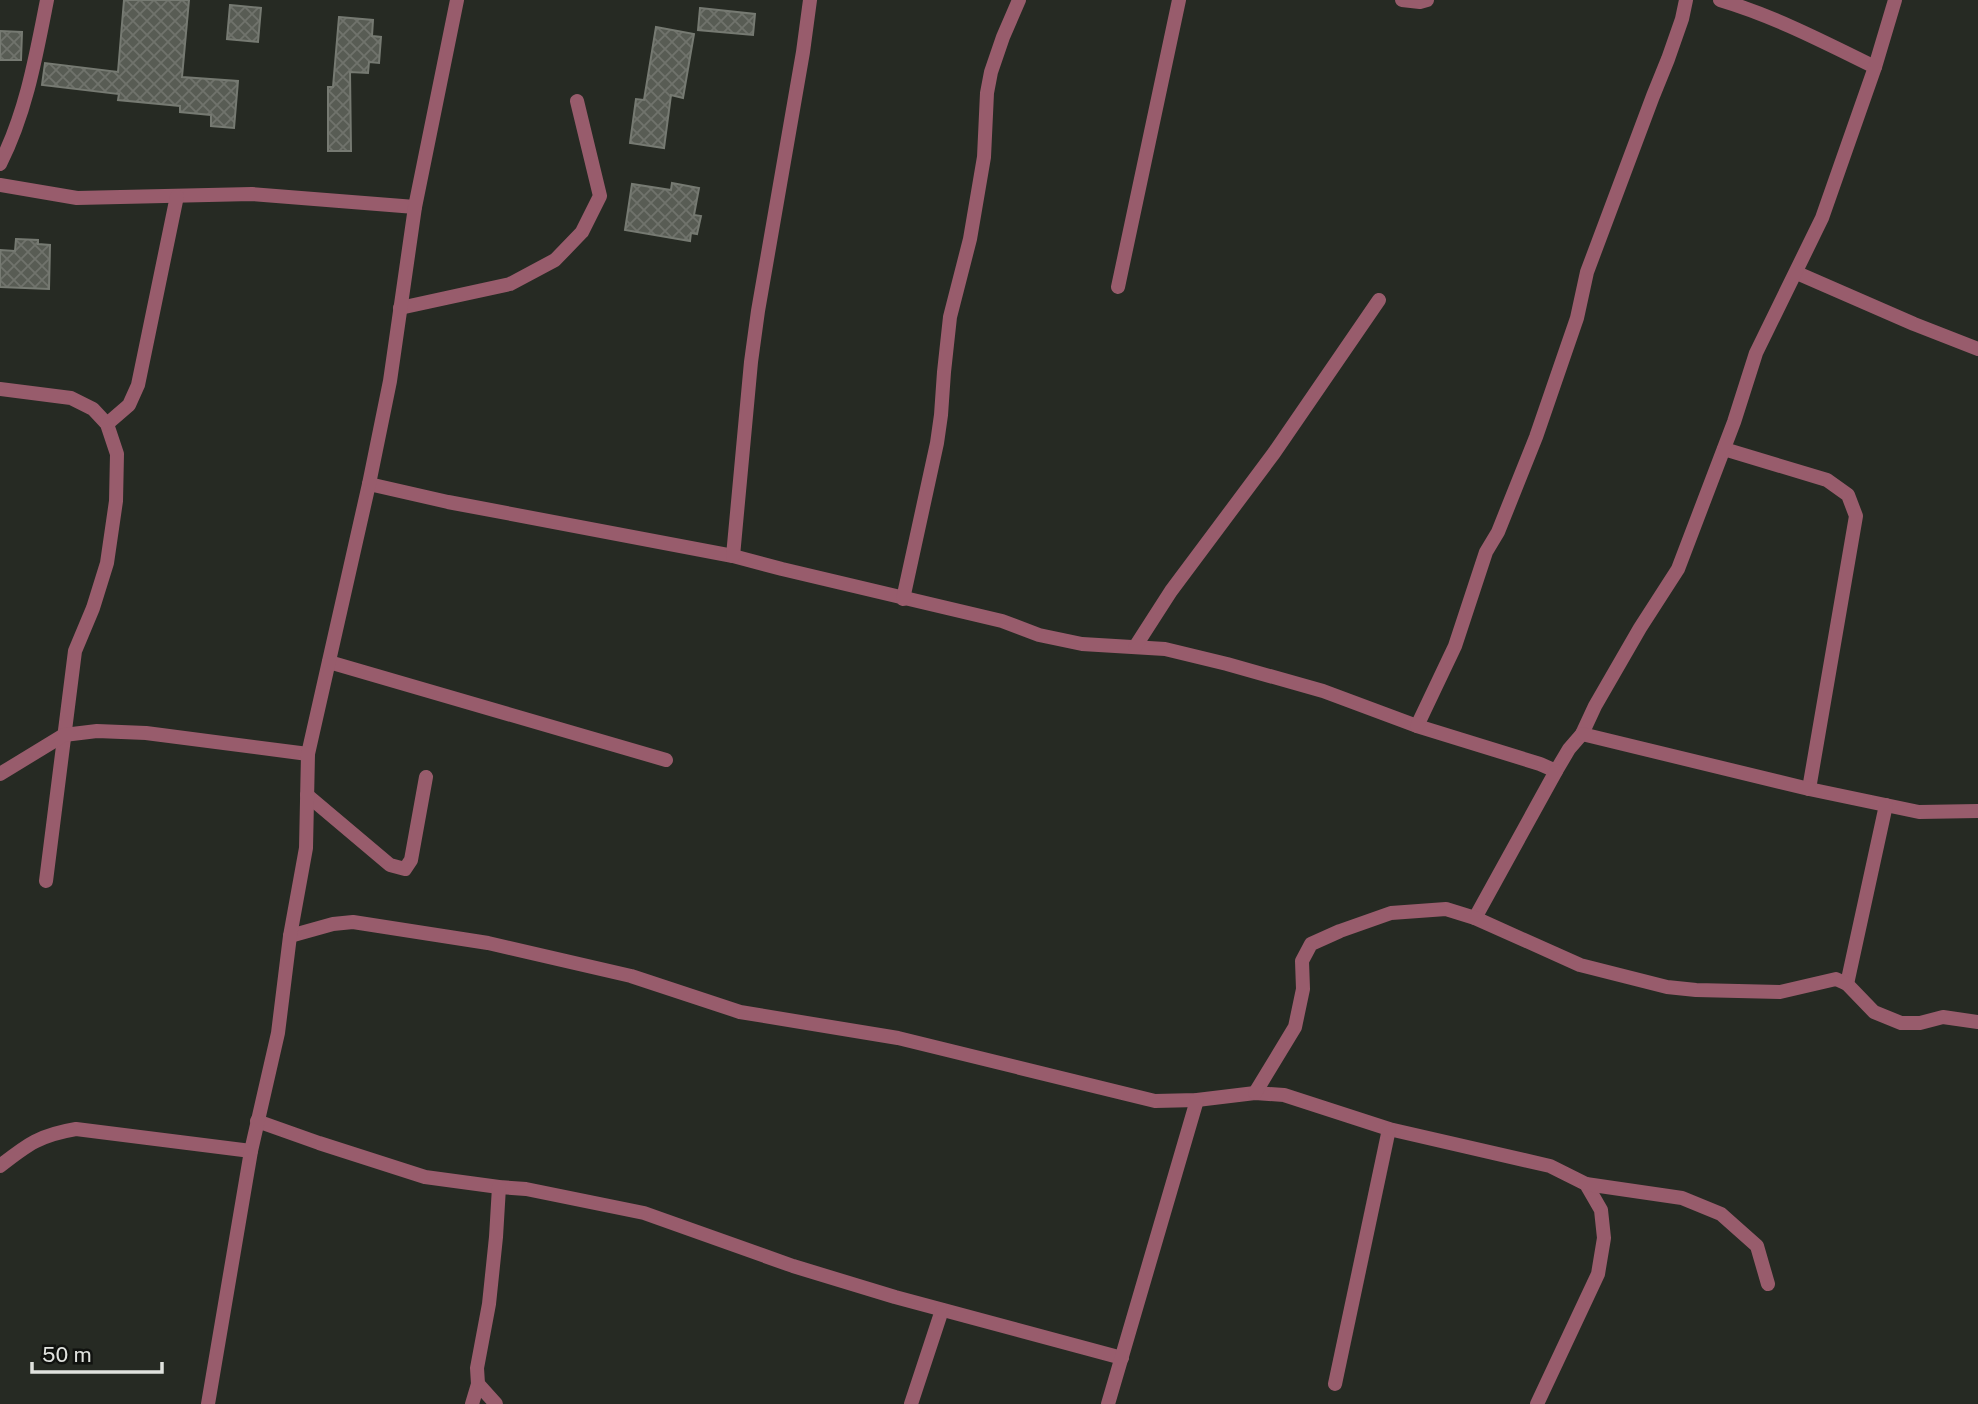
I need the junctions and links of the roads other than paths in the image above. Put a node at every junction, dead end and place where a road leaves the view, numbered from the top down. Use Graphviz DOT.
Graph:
graph roads {
  1 [pos="47,0"];
  2 [pos="457,0"];
  3 [pos="810,0"];
  4 [pos="1019,0"];
  5 [pos="1179,0"];
  6 [pos="1402,0"];
  7 [pos="1427,0"];
  8 [pos="1686,0"];
  9 [pos="1720,0"];
  10 [pos="1895,0"];
  11 [pos="1875,67"];
  12 [pos="577,101"];
  13 [pos="0,164"];
  14 [pos="0,185"];
  15 [pos="177,196"];
  16 [pos="415,207"];
  17 [pos="1797,273"];
  18 [pos="1118,286"];
  19 [pos="1379,300"];
  20 [pos="400,308"];
  21 [pos="1978,349"];
  22 [pos="0,389"];
  23 [pos="107,424"];
  24 [pos="1724,449"];
  25 [pos="369,484"];
  26 [pos="733,556"];
  27 [pos="904,598"];
  28 [pos="1135,647"];
  29 [pos="329,662"];
  30 [pos="1417,726"];
  31 [pos="1582,734"];
  32 [pos="64,735"];
  33 [pos="308,754"];
  34 [pos="666,760"];
  35 [pos="1556,771"];
  36 [pos="0,774"];
  37 [pos="426,777"];
  38 [pos="1809,789"];
  39 [pos="307,795"];
  40 [pos="1886,805"];
  41 [pos="1978,811"];
  42 [pos="46,881"];
  43 [pos="1475,918"];
  44 [pos="290,936"];
  45 [pos="1847,984"];
  46 [pos="1978,1022"];
  47 [pos="1255,1093"];
  48 [pos="1197,1100"];
  49 [pos="257,1121"];
  50 [pos="1390,1129"];
  51 [pos="251,1151"];
  52 [pos="0,1166"];
  53 [pos="1586,1184"];
  54 [pos="499,1187"];
  55 [pos="1768,1284"];
  56 [pos="942,1310"];
  57 [pos="1122,1358"];
  58 [pos="478,1384"];
  59 [pos="1335,1384"];
  60 [pos="208,1404"];
  61 [pos="472,1404"];
  62 [pos="496,1404"];
  63 [pos="911,1404"];
  64 [pos="1108,1404"];
  65 [pos="1537,1404"];
  1 -- 13 [label="street"];
  2 -- 16 [label="street"];
  3 -- 26 [label="street"];
  4 -- 27 [label="street"];
  5 -- 18 [label="street"];
  6 -- 7 [label="street"];
  8 -- 30 [label="street"];
  9 -- 11 [label="street"];
  10 -- 11 [label="street"];
  11 -- 17 [label="street"];
  12 -- 20 [label="street"];
  14 -- 15 [label="street"];
  15 -- 16 [label="street"];
  15 -- 23 [label="street"];
  16 -- 20 [label="street"];
  17 -- 21 [label="street"];
  17 -- 24 [label="street"];
  19 -- 28 [label="street"];
  20 -- 25 [label="street"];
  22 -- 23 [label="street"];
  23 -- 32 [label="street"];
  24 -- 31 [label="street"];
  24 -- 38 [label="street"];
  25 -- 26 [label="street"];
  25 -- 29 [label="street"];
  26 -- 27 [label="street"];
  27 -- 28 [label="street"];
  28 -- 30 [label="street"];
  29 -- 33 [label="street"];
  29 -- 34 [label="street"];
  30 -- 35 [label="street"];
  31 -- 35 [label="street"];
  31 -- 38 [label="street"];
  32 -- 33 [label="street"];
  32 -- 36 [label="street"];
  32 -- 42 [label="street"];
  33 -- 39 [label="street"];
  35 -- 43 [label="street"];
  37 -- 39 [label="street"];
  38 -- 40 [label="street"];
  39 -- 44 [label="street"];
  40 -- 41 [label="street"];
  40 -- 45 [label="street"];
  43 -- 45 [label="street"];
  43 -- 47 [label="street"];
  44 -- 48 [label="street"];
  44 -- 49 [label="street"];
  45 -- 46 [label="street"];
  47 -- 48 [label="street"];
  47 -- 50 [label="street"];
  48 -- 57 [label="street"];
  49 -- 51 [label="street"];
  49 -- 54 [label="street"];
  50 -- 53 [label="street"];
  50 -- 59 [label="street"];
  51 -- 52 [label="street"];
  51 -- 60 [label="street"];
  53 -- 55 [label="street"];
  53 -- 65 [label="street"];
  54 -- 56 [label="street"];
  54 -- 58 [label="street"];
  56 -- 57 [label="street"];
  56 -- 63 [label="street"];
  57 -- 64 [label="street"];
  58 -- 61 [label="street"];
  58 -- 62 [label="street"];
}
